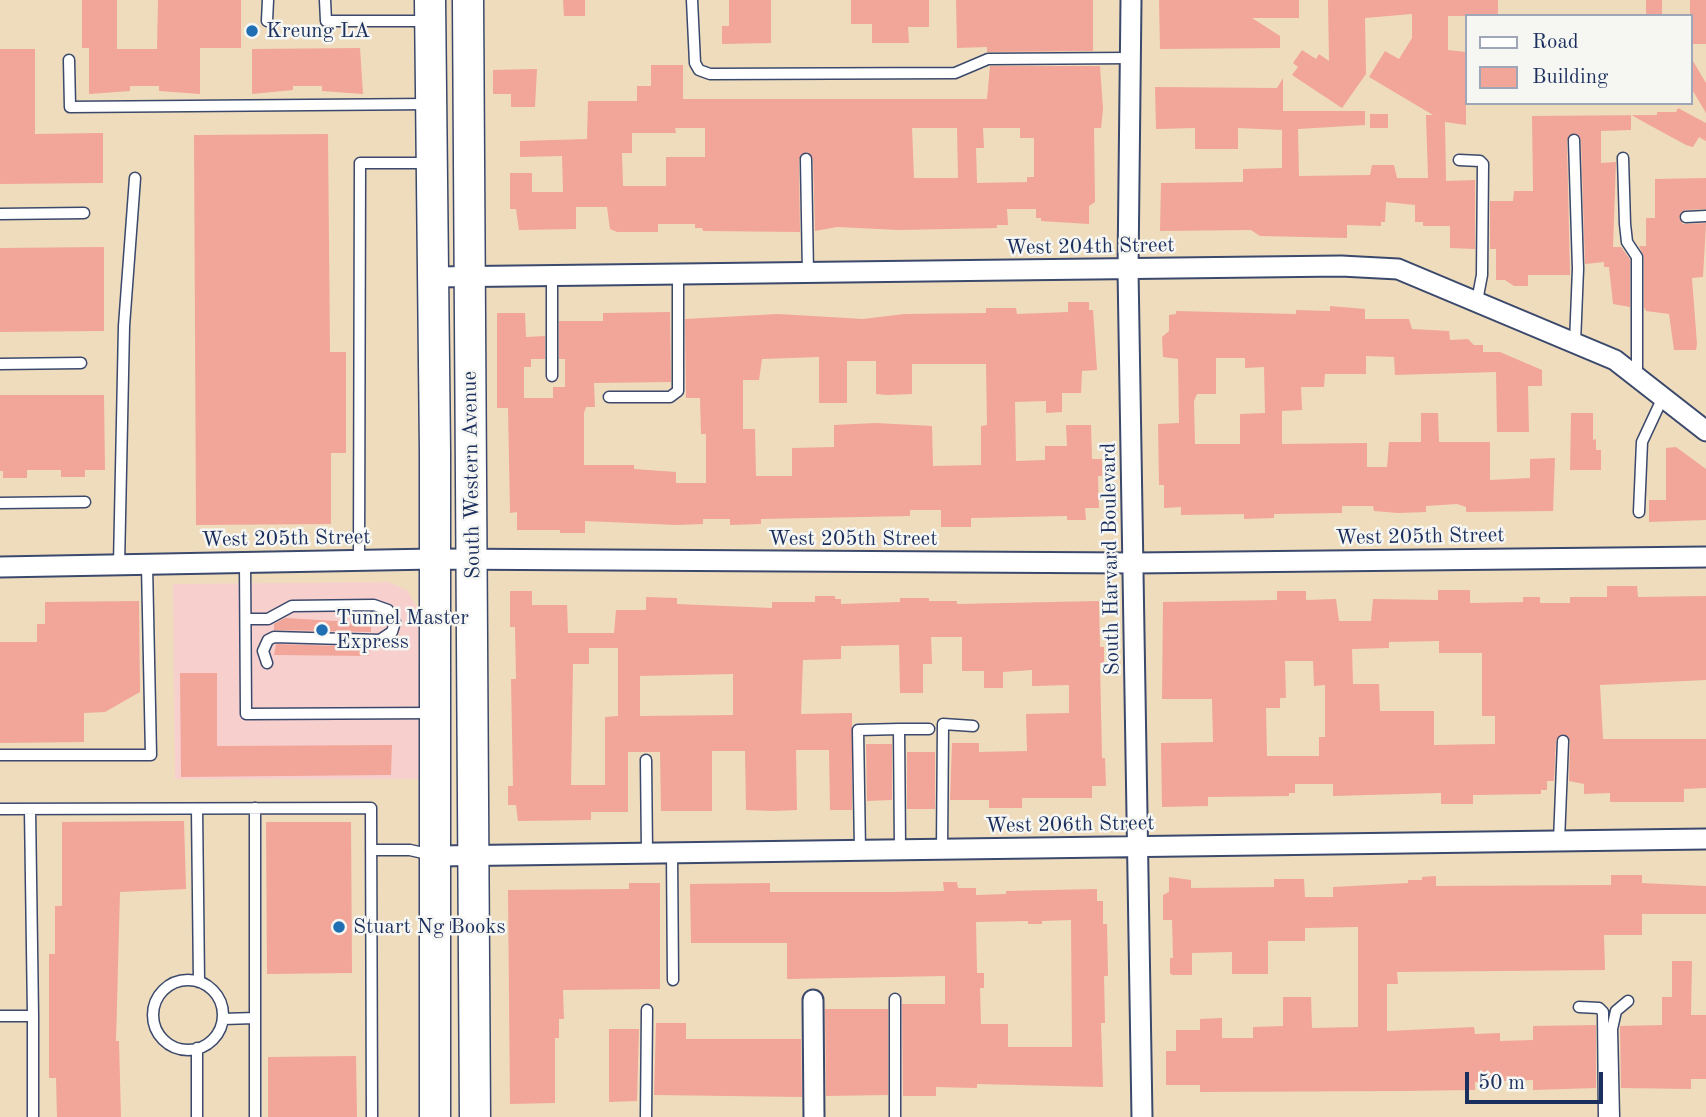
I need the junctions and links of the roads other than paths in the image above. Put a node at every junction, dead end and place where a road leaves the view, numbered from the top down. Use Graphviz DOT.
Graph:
graph roads {
  1 [pos="268,0"];
  2 [pos="326,0"];
  3 [pos="468,0"];
  4 [pos="692,0"];
  5 [pos="1131,0"];
  6 [pos="430,10"];
  7 [pos="267,21"];
  8 [pos="1132,58"];
  9 [pos="69,60"];
  10 [pos="430,104"];
  11 [pos="1574,140"];
  12 [pos="1623,158"];
  13 [pos="806,159"];
  14 [pos="1459,160"];
  15 [pos="430,163"];
  16 [pos="135,178"];
  17 [pos="84,213"];
  18 [pos="0,214"];
  19 [pos="1706,216"];
  20 [pos="1686,217"];
  21 [pos="1128,269"];
  22 [pos="678,275"];
  23 [pos="808,275"];
  24 [pos="552,276"];
  25 [pos="432,277"];
  26 [pos="469,277"];
  27 [pos="1477,301"];
  28 [pos="1575,343"];
  29 [pos="81,363"];
  30 [pos="0,364"];
  31 [pos="552,376"];
  32 [pos="1637,377"];
  33 [pos="609,397"];
  34 [pos="1663,397"];
  35 [pos="1706,430"];
  36 [pos="85,502"];
  37 [pos="0,503"];
  38 [pos="1639,512"];
  39 [pos="1706,557"];
  40 [pos="434,559"];
  41 [pos="359,560"];
  42 [pos="474,560"];
  43 [pos="245,562"];
  44 [pos="1134,563"];
  45 [pos="120,565"];
  46 [pos="147,565"];
  47 [pos="0,568"];
  48 [pos="246,619"];
  49 [pos="267,663"];
  50 [pos="435,713"];
  51 [pos="973,726"];
  52 [pos="900,729"];
  53 [pos="929,729"];
  54 [pos="1563,741"];
  55 [pos="0,755"];
  56 [pos="646,760"];
  57 [pos="256,808"];
  58 [pos="0,809"];
  59 [pos="30,809"];
  60 [pos="197,809"];
  61 [pos="1706,839"];
  62 [pos="1559,841"];
  63 [pos="1138,847"];
  64 [pos="900,849"];
  65 [pos="942,849"];
  66 [pos="371,850"];
  67 [pos="860,850"];
  68 [pos="647,853"];
  69 [pos="672,853"];
  70 [pos="475,855"];
  71 [pos="436,856"];
  72 [pos="673,980"];
  73 [pos="199,982"];
  74 [pos="895,999"];
  75 [pos="813,1000"];
  76 [pos="1628,1001"];
  77 [pos="1579,1007"];
  78 [pos="647,1010"];
  79 [pos="0,1016"];
  80 [pos="33,1016"];
  81 [pos="256,1018"];
  82 [pos="223,1019"];
  83 [pos="197,1048"];
  84 [pos="33,1117"];
  85 [pos="197,1117"];
  86 [pos="256,1117"];
  87 [pos="372,1117"];
  88 [pos="435,1117"];
  89 [pos="475,1117"];
  90 [pos="646,1117"];
  91 [pos="814,1117"];
  92 [pos="895,1117"];
  93 [pos="1142,1117"];
  94 [pos="1604,1117"];
  95 [pos="1614,1117"];
  1 -- 7 [label="lane"];
  2 -- 6 [label="lane"];
  3 -- 26 [label="main road, South Western Avenue"];
  4 -- 8 [label="lane"];
  5 -- 8 [label="street, South Harvard Boulevard"];
  6 -- 10 [label="main road, South Western Avenue"];
  8 -- 21 [label="street, South Harvard Boulevard"];
  9 -- 10 [label="lane"];
  10 -- 15 [label="main road, South Western Avenue"];
  11 -- 28 [label="lane"];
  12 -- 32 [label="lane"];
  13 -- 23 [label="lane"];
  14 -- 27 [label="lane"];
  15 -- 25 [label="main road, South Western Avenue"];
  15 -- 41 [label="lane"];
  16 -- 45 [label="lane"];
  17 -- 18 [label="lane"];
  19 -- 20 [label="lane"];
  21 -- 23 [label="street, West 204th Street"];
  21 -- 27 [label="street, West 204th Street"];
  21 -- 44 [label="street, South Harvard Boulevard"];
  22 -- 23 [label="street, West 204th Street"];
  22 -- 24 [label="street, West 204th Street"];
  22 -- 33 [label="lane"];
  24 -- 26 [label="street, West 204th Street"];
  24 -- 31 [label="lane"];
  25 -- 26 [label="street, West 204th Street"];
  25 -- 40 [label="main road, South Western Avenue"];
  26 -- 42 [label="main road, South Western Avenue"];
  27 -- 28 [label="street, West 204th Street"];
  28 -- 32 [label="street, West 204th Street"];
  29 -- 30 [label="lane"];
  32 -- 34 [label="street, West 204th Street"];
  34 -- 35 [label="street, West 204th Street"];
  34 -- 38 [label="lane"];
  36 -- 37 [label="lane"];
  39 -- 44 [label="street, West 205th Street"];
  40 -- 41 [label="street, West 205th Street"];
  40 -- 42 [label="street, West 205th Street"];
  40 -- 50 [label="main road, South Western Avenue"];
  41 -- 43 [label="street, West 205th Street"];
  42 -- 44 [label="street, West 205th Street"];
  42 -- 70 [label="main road, South Western Avenue"];
  43 -- 46 [label="street, West 205th Street"];
  43 -- 48 [label="lane"];
  44 -- 63 [label="street, South Harvard Boulevard"];
  45 -- 46 [label="street, West 205th Street"];
  45 -- 47 [label="street, West 205th Street"];
  46 -- 55 [label="lane"];
  48 -- 49 [label="lane"];
  48 -- 50 [label="lane"];
  50 -- 71 [label="main road, South Western Avenue"];
  51 -- 65 [label="lane"];
  52 -- 53 [label="lane"];
  52 -- 64 [label="lane"];
  52 -- 67 [label="lane"];
  54 -- 62 [label="lane"];
  56 -- 68 [label="lane"];
  57 -- 60 [label="lane"];
  57 -- 66 [label="lane"];
  57 -- 81 [label="lane"];
  58 -- 59 [label="lane"];
  59 -- 60 [label="lane"];
  59 -- 80 [label="lane"];
  60 -- 73 [label="lane"];
  61 -- 62 [label="street, West 206th Street"];
  62 -- 63 [label="street, West 206th Street"];
  63 -- 65 [label="street, West 206th Street"];
  63 -- 93 [label="street, South Harvard Boulevard"];
  64 -- 65 [label="street, West 206th Street"];
  64 -- 67 [label="street, West 206th Street"];
  66 -- 71 [label="lane"];
  66 -- 87 [label="lane"];
  67 -- 69 [label="street, West 206th Street"];
  68 -- 69 [label="street, West 206th Street"];
  68 -- 70 [label="street, West 206th Street"];
  69 -- 72 [label="lane"];
  70 -- 71 [label="street, West 206th Street"];
  70 -- 89 [label="main road, South Western Avenue"];
  71 -- 88 [label="main road, South Western Avenue"];
  73 -- 82 [label="lane"];
  73 -- 83 [label="lane"];
  74 -- 92 [label="lane"];
  75 -- 91 [label="street"];
  76 -- 95 [label="lane"];
  77 -- 94 [label="lane"];
  78 -- 90 [label="lane"];
  79 -- 80 [label="lane"];
  80 -- 84 [label="lane"];
  81 -- 82 [label="lane"];
  81 -- 86 [label="lane"];
  82 -- 83 [label="lane"];
  83 -- 85 [label="lane"];
}
